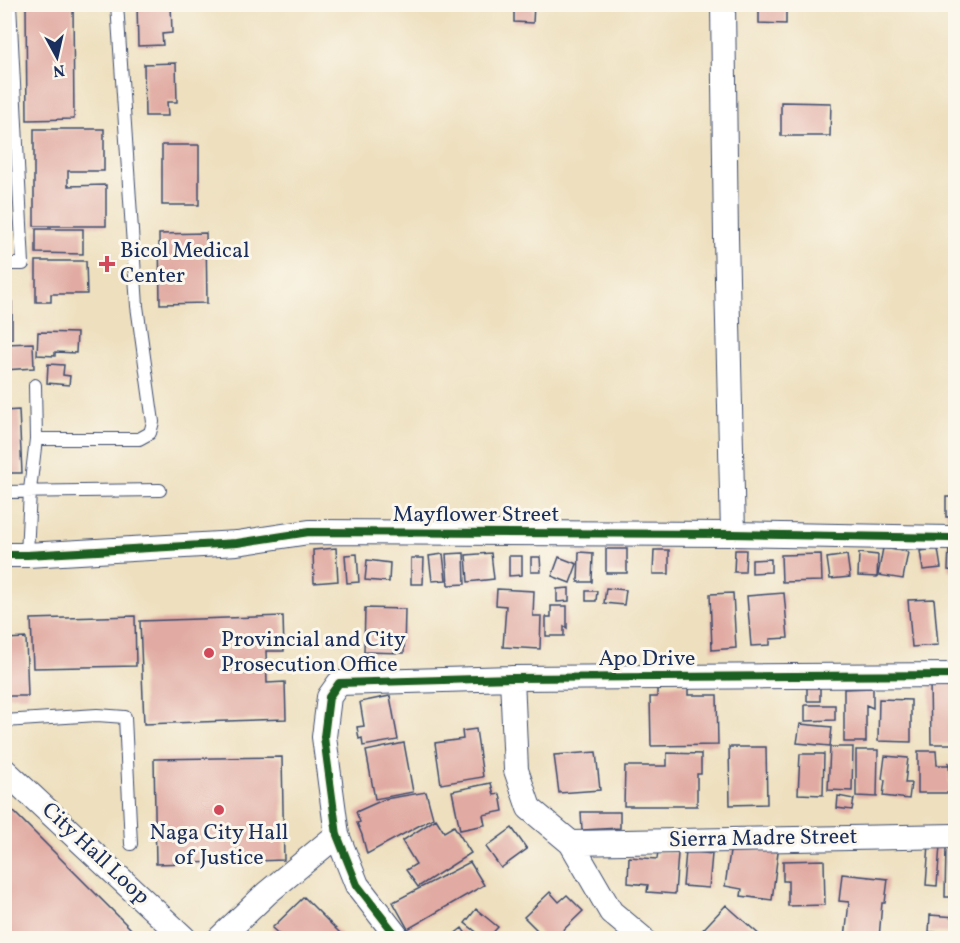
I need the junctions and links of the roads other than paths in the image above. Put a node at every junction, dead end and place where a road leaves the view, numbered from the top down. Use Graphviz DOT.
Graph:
graph roads {
  1 [pos="10,4"];
  2 [pos="117,4"];
  3 [pos="723,4"];
  4 [pos="4,264"];
  5 [pos="35,385"];
  6 [pos="36,440"];
  7 [pos="30,490"];
  8 [pos="160,490"];
  9 [pos="4,492"];
  10 [pos="734,534"];
  11 [pos="949,538"];
  12 [pos="16,555"];
  13 [pos="956,675"];
  14 [pos="512,678"];
  15 [pos="4,721"];
  16 [pos="4,770"];
  17 [pos="337,835"];
  18 [pos="956,836"];
  19 [pos="571,843"];
  20 [pos="131,844"];
  21 [pos="184,939"];
  22 [pos="220,939"];
  23 [pos="398,939"];
  24 [pos="642,939"];
  1 -- 4 [label="lane"];
  2 -- 6 [label="lane"];
  3 -- 10 [label="street"];
  5 -- 6 [label="lane"];
  6 -- 7 [label="lane"];
  7 -- 8 [label="lane"];
  7 -- 9 [label="lane"];
  7 -- 12 [label="lane"];
  10 -- 11 [label="street, Mayflower Street"];
  10 -- 12 [label="street, Mayflower Street"];
  13 -- 14 [label="street, Apo Drive"];
  14 -- 17 [label="street, Apo Drive"];
  14 -- 19 [label="street"];
  15 -- 20 [label="lane"];
  16 -- 21 [label="street, City Hall Loop"];
  17 -- 22 [label="street"];
  17 -- 23 [label="street"];
  18 -- 19 [label="street, Sierra Madre Street"];
  19 -- 24 [label="street"];
}
